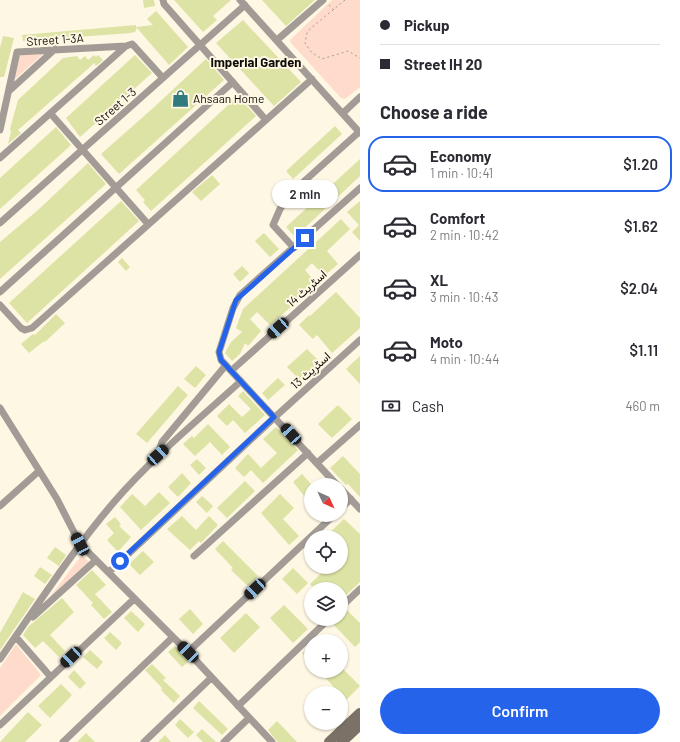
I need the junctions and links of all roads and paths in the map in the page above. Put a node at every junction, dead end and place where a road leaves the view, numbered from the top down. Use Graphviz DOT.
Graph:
graph roads {
  1 [pos="163,0"];
  2 [pos="345,0"];
  3 [pos="243,2"];
  4 [pos="326,3"];
  5 [pos="334,10"];
  6 [pos="277,40"];
  7 [pos="126,46"];
  8 [pos="200,46"];
  9 [pos="55,49"];
  10 [pos="360,58"];
  11 [pos="163,78"];
  12 [pos="312,79"];
  13 [pos="233,82"];
  14 [pos="9,91"];
  15 [pos="360,97"];
  16 [pos="343,113"];
  17 [pos="51,114"];
  18 [pos="266,120"];
  19 [pos="0,130"];
  20 [pos="360,133"];
  21 [pos="82,149"];
  22 [pos="0,158"];
  23 [pos="115,187"];
  24 [pos="360,188"];
  25 [pos="0,222"];
  26 [pos="148,224"];
  27 [pos="294,248"];
  28 [pos="360,255"];
  29 [pos="0,292"];
  30 [pos="0,305"];
  31 [pos="360,340"];
  32 [pos="229,368"];
  33 [pos="241,381"];
  34 [pos="0,408"];
  35 [pos="274,417"];
  36 [pos="360,425"];
  37 [pos="308,452"];
  38 [pos="158,455"];
  39 [pos="317,463"];
  40 [pos="39,471"];
  41 [pos="331,478"];
  42 [pos="348,496"];
  43 [pos="351,499"];
  44 [pos="348,502"];
  45 [pos="0,506"];
  46 [pos="360,509"];
  47 [pos="327,522"];
  48 [pos="80,544"];
  49 [pos="194,556"];
  50 [pos="96,560"];
  51 [pos="109,572"];
  52 [pos="360,589"];
  53 [pos="134,598"];
  54 [pos="348,600"];
  55 [pos="24,625"];
  56 [pos="322,626"];
  57 [pos="16,637"];
  58 [pos="173,637"];
  59 [pos="188,652"];
  60 [pos="0,659"];
  61 [pos="50,676"];
  62 [pos="211,678"];
  63 [pos="238,706"];
  64 [pos="360,713"];
  65 [pos="249,718"];
  66 [pos="0,725"];
  67 [pos="360,725"];
  68 [pos="63,742"];
  69 [pos="144,742"];
  70 [pos="224,742"];
  71 [pos="272,742"];
  72 [pos="329,742"];
  73 [pos="342,742"];
  1 -- 8 [label="street"];
  2 -- 5 [label="path"];
  3 -- 6 [label="street"];
  3 -- 8 [label="street, Street 1-3"];
  4 -- 5 [label="path"];
  4 -- 6 [label="street"];
  5 -- 10 [label="path"];
  6 -- 12 [label="street"];
  7 -- 9 [label="street, Street 1-3A"];
  7 -- 11 [label="street"];
  7 -- 17 [label="street"];
  8 -- 11 [label="street, Street 1-3"];
  8 -- 13 [label="street"];
  9 -- 14 [label="street"];
  9 -- 14 [label="street, Street 1-3A"];
  11 -- 21 [label="street, Street 1-3"];
  12 -- 16 [label="street"];
  12 -- 18 [label="street"];
  13 -- 18 [label="street"];
  13 -- 23 [label="street"];
  14 -- 19 [label="street, Street 1-3A"];
  15 -- 16 [label="street"];
  16 -- 20 [label="street"];
  17 -- 21 [label="street"];
  17 -- 22 [label="street"];
  18 -- 26 [label="street"];
  20 -- 27 [label="street"];
  21 -- 23 [label="street"];
  21 -- 25 [label="street, Street 1-3"];
  23 -- 26 [label="street"];
  23 -- 29 [label="street"];
  24 -- 27 [label="street"];
  26 -- 30 [label="street"];
  27 -- 32 [label="street"];
  28 -- 32 [label="street, اسٹریٹ 14"];
  31 -- 35 [label="street, اسٹریٹ 13"];
  32 -- 33 [label="street"];
  32 -- 38 [label="street, اسٹریٹ 14"];
  33 -- 35 [label="street"];
  33 -- 38 [label="street"];
  34 -- 40 [label="street"];
  35 -- 37 [label="street"];
  35 -- 51 [label="street, اسٹریٹ 13"];
  36 -- 39 [label="street"];
  37 -- 39 [label="street"];
  37 -- 49 [label="street"];
  38 -- 48 [label="street"];
  39 -- 41 [label="street"];
  40 -- 45 [label="street"];
  40 -- 48 [label="street"];
  42 -- 43 [label="street"];
  43 -- 44 [label="street"];
  43 -- 46 [label="street"];
  47 -- 59 [label="street"];
  48 -- 50 [label="street"];
  48 -- 55 [label="street"];
  50 -- 51 [label="street"];
  50 -- 55 [label="street"];
  51 -- 53 [label="street"];
  52 -- 54 [label="street"];
  53 -- 58 [label="street"];
  53 -- 61 [label="street"];
  55 -- 57 [label="street"];
  56 -- 63 [label="street"];
  57 -- 60 [label="street"];
  57 -- 61 [label="street"];
  58 -- 59 [label="street"];
  58 -- 68 [label="street"];
  59 -- 62 [label="street"];
  61 -- 66 [label="street"];
  62 -- 63 [label="street"];
  62 -- 69 [label="street"];
  63 -- 65 [label="street"];
  64 -- 72 [label="street"];
  65 -- 70 [label="street"];
  65 -- 71 [label="street"];
  67 -- 73 [label="street"];
}
